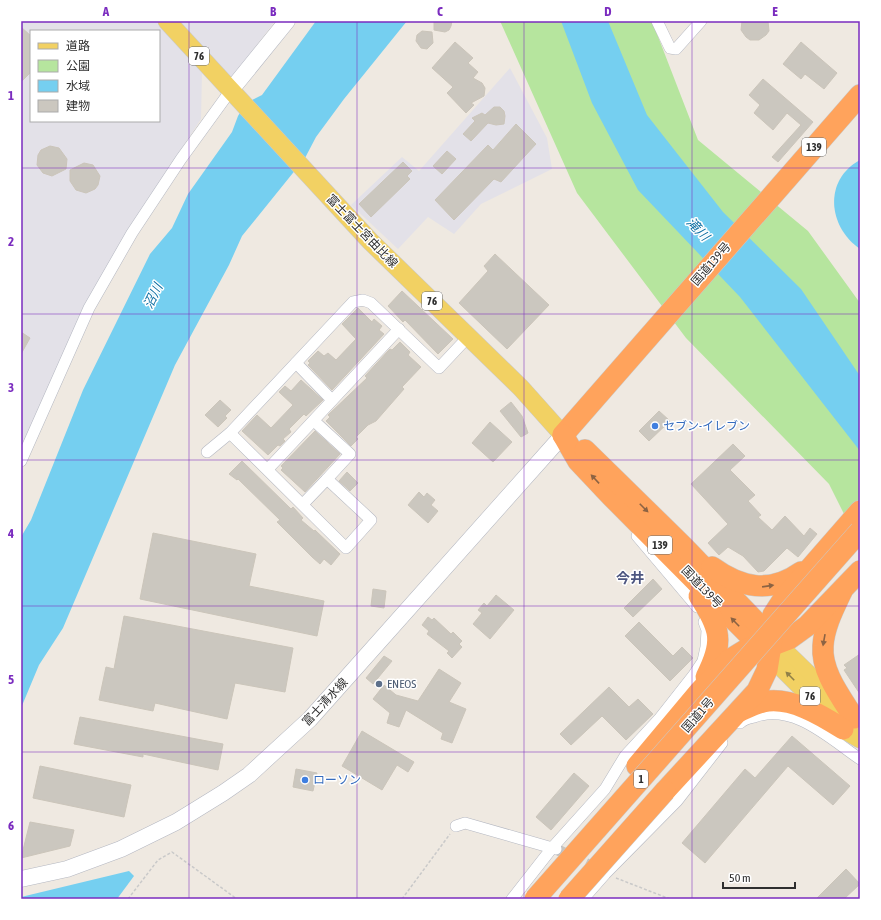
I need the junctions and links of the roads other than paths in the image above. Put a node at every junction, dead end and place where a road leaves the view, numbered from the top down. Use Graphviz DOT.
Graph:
graph roads {
  1 [pos="167,21"];
  2 [pos="287,21"];
  3 [pos="657,21"];
  4 [pos="701,21"];
  5 [pos="233,93"];
  6 [pos="860,95"];
  7 [pos="399,329"];
  8 [pos="469,336"];
  9 [pos="296,363"];
  10 [pos="332,400"];
  11 [pos="314,421"];
  12 [pos="230,433"];
  13 [pos="563,435"];
  14 [pos="207,452"];
  15 [pos="21,461"];
  16 [pos="268,469"];
  17 [pos="327,479"];
  18 [pos="610,496"];
  19 [pos="303,504"];
  20 [pos="860,511"];
  21 [pos="860,531"];
  22 [pos="678,552"];
  23 [pos="860,552"];
  24 [pos="812,565"];
  25 [pos="860,571"];
  26 [pos="842,591"];
  27 [pos="768,644"];
  28 [pos="699,692"];
  29 [pos="738,712"];
  30 [pos="854,729"];
  31 [pos="860,759"];
  32 [pos="456,826"];
  33 [pos="554,848"];
  34 [pos="21,879"];
  35 [pos="512,899"];
  36 [pos="521,899"];
  37 [pos="535,899"];
  38 [pos="554,899"];
  39 [pos="569,899"];
  40 [pos="583,899"];
  1 -- 5 [label="main road, 富士富士宮由比線 / 76"];
  2 -- 5 [label="main road"];
  3 -- 4 [label="street"];
  5 -- 8 [label="main road, 富士富士宮由比線 / 76"];
  5 -- 15 [label="street"];
  6 -- 13 [label="highway, 国道139号 / 139"];
  7 -- 8 [label="street"];
  7 -- 9 [label="street"];
  7 -- 10 [label="street"];
  8 -- 13 [label="main road, 富士富士宮由比線 / 76"];
  9 -- 10 [label="street"];
  9 -- 12 [label="street"];
  10 -- 11 [label="street"];
  11 -- 16 [label="street"];
  11 -- 17 [label="street"];
  12 -- 14 [label="street"];
  12 -- 16 [label="street"];
  18 -- 13 [label="highway, 国道139号 / 139, one-way"];
  13 -- 22 [label="highway, 国道139号 / 139, one-way"];
  13 -- 34 [label="main road, 富士清水線"];
  16 -- 19 [label="street"];
  17 -- 19 [label="street"];
  17 -- 19 [label="street"];
  18 -- 22 [label="highway, 国道139号 / 139"];
  18 -- 33 [label="street"];
  20 -- 24 [label="highway, 1"];
  21 -- 37 [label="highway, 国道1号 / 1, bridge"];
  22 -- 24 [label="highway, 1, one-way"];
  22 -- 27 [label="highway, 国道139号 / 139"];
  22 -- 28 [label="highway, 1"];
  23 -- 38 [label="highway, 国道1号 / 1"];
  24 -- 27 [label="highway, 1"];
  25 -- 26 [label="highway, 1"];
  26 -- 27 [label="highway, 1"];
  26 -- 30 [label="highway, 1, one-way"];
  27 -- 28 [label="highway, 1"];
  27 -- 29 [label="highway, 1"];
  27 -- 30 [label="main road, 76"];
  28 -- 36 [label="highway, 1"];
  29 -- 30 [label="highway, 1"];
  29 -- 39 [label="highway, 1, bridge"];
  31 -- 40 [label="street"];
  32 -- 33 [label="street"];
  33 -- 35 [label="street"];
}
